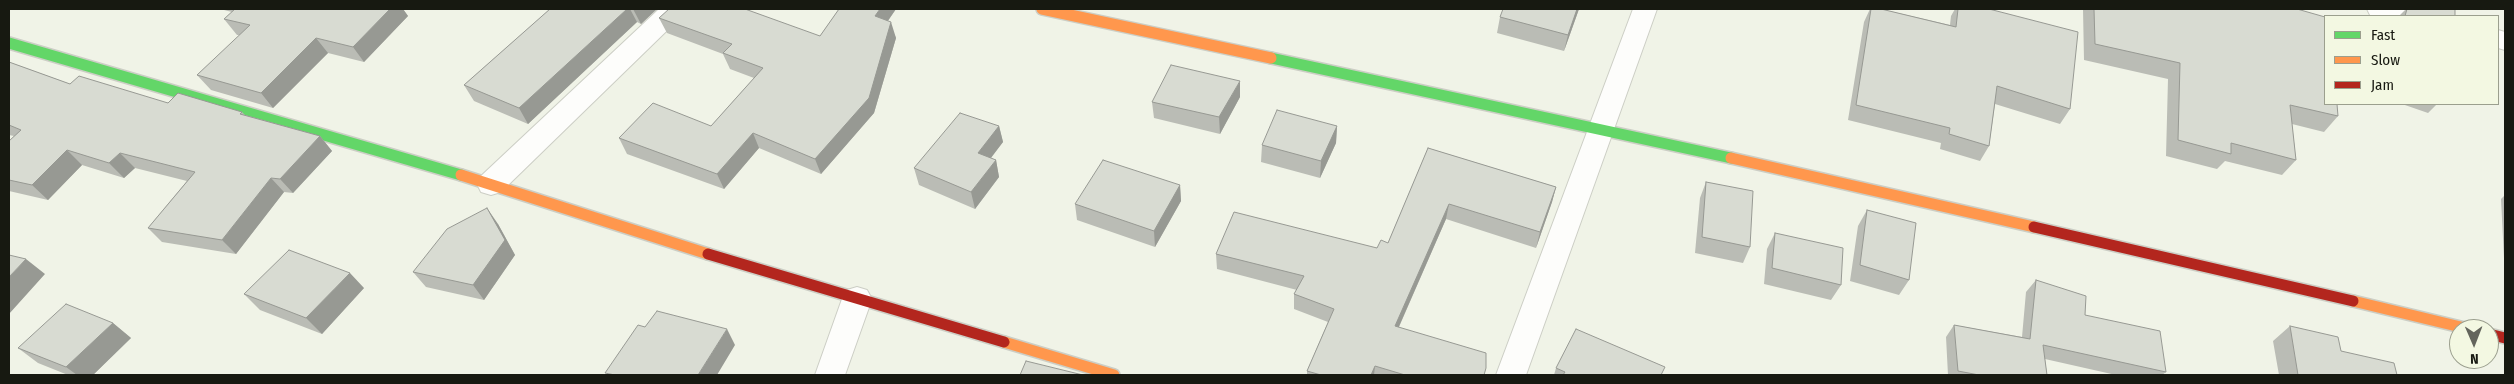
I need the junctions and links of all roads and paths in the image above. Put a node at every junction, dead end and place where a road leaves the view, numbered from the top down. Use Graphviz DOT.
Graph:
graph roads {
  1 [pos="674,9"];
  2 [pos="1042,9"];
  3 [pos="1645,9"];
  4 [pos="2379,9"];
  5 [pos="2404,15"];
  6 [pos="9,43"];
  7 [pos="1602,129"];
  8 [pos="491,184"];
  9 [pos="857,299"];
  10 [pos="2449,324"];
  11 [pos="830,375"];
  12 [pos="1114,375"];
  13 [pos="1511,375"];
  1 -- 8 [label="street"];
  2 -- 7 [label="street"];
  3 -- 7 [label="street"];
  4 -- 5 [label="street"];
  6 -- 8 [label="street"];
  7 -- 10 [label="street"];
  7 -- 13 [label="street"];
  8 -- 9 [label="street"];
  9 -- 11 [label="street"];
  9 -- 12 [label="street"];
}
